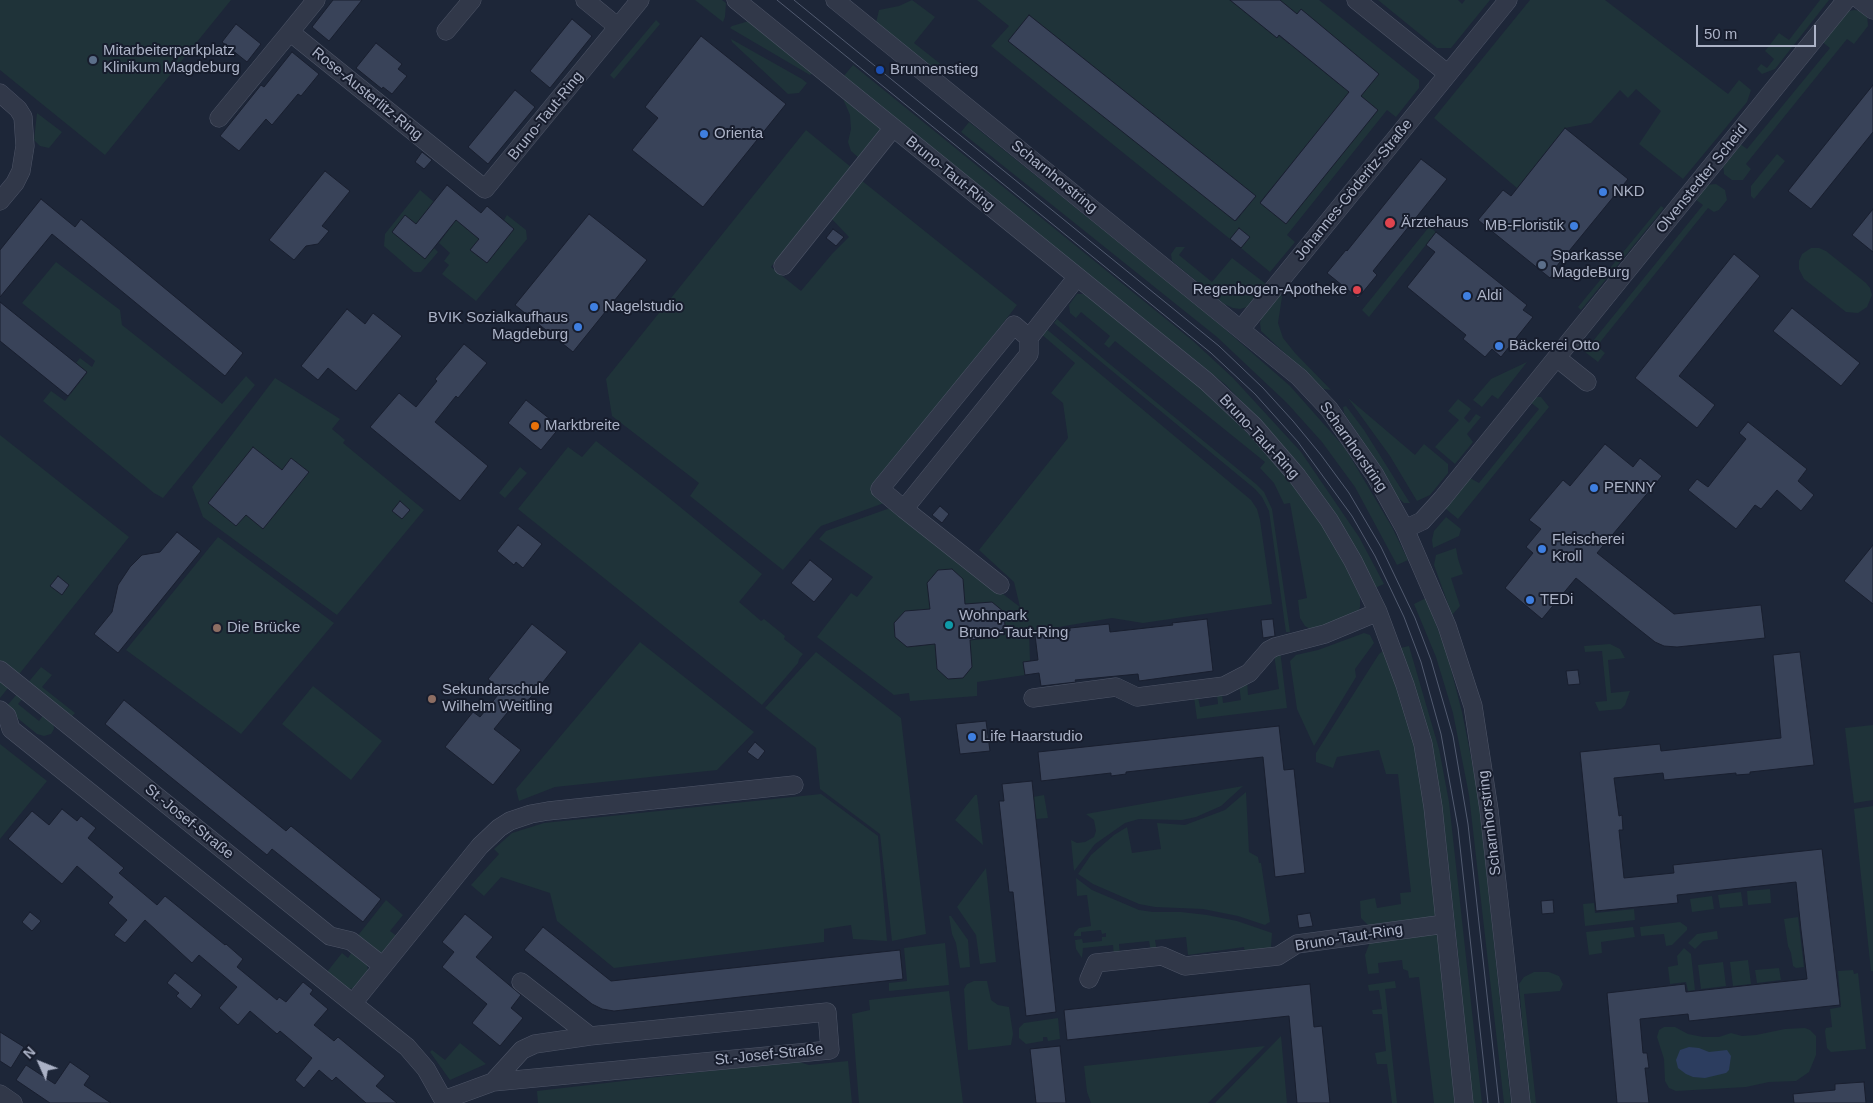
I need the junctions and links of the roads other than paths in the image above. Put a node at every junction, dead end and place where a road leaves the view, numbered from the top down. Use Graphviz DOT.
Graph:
graph roads {
  1 [pos="316,0"];
  2 [pos="472,0"];
  3 [pos="585,0"];
  4 [pos="640,0"];
  5 [pos="736,0"];
  6 [pos="835,0"];
  7 [pos="1356,0"];
  8 [pos="1508,0"];
  9 [pos="1846,0"];
  10 [pos="1860,0"];
  11 [pos="1873,10"];
  12 [pos="618,26"];
  13 [pos="446,31"];
  14 [pos="290,32"];
  15 [pos="1448,74"];
  16 [pos="0,93"];
  17 [pos="219,118"];
  18 [pos="893,128"];
  19 [pos="444,156"];
  20 [pos="0,201"];
  21 [pos="783,266"];
  22 [pos="1078,277"];
  23 [pos="1241,329"];
  24 [pos="1029,338"];
  25 [pos="1557,358"];
  26 [pos="1587,382"];
  27 [pos="904,509"];
  28 [pos="1405,528"];
  29 [pos="1000,585"];
  30 [pos="1378,612"];
  31 [pos="0,670"];
  32 [pos="1033,698"];
  33 [pos="0,710"];
  34 [pos="6,728"];
  35 [pos="794,785"];
  36 [pos="1445,924"];
  37 [pos="383,966"];
  38 [pos="1089,979"];
  39 [pos="521,982"];
  40 [pos="352,1003"];
  41 [pos="590,1036"];
  42 [pos="494,1082"];
  43 [pos="0,1094"];
  44 [pos="445,1102"];
  45 [pos="13,1103"];
  46 [pos="1464,1103"];
  47 [pos="1521,1103"];
  1 -- 14 [label="street"];
  2 -- 13 [label="street"];
  3 -- 12 [label="street"];
  4 -- 12 [label="street, Bruno-Taut-Ring"];
  5 -- 18 [label="street, Bruno-Taut-Ring"];
  6 -- 23 [label="street, Scharnhorstring"];
  7 -- 15 [label="street"];
  8 -- 15 [label="street, Johannes-Göderitz-Straße"];
  9 -- 25 [label="street, Olvenstedter Scheid"];
  10 -- 11 [label="street"];
  12 -- 19 [label="street, Bruno-Taut-Ring"];
  14 -- 17 [label="street"];
  14 -- 19 [label="street, Rose-Austerlitz-Ring"];
  15 -- 23 [label="street, Johannes-Göderitz-Straße"];
  16 -- 20 [label="street"];
  18 -- 21 [label="street, Bruno-Taut-Ring"];
  18 -- 22 [label="street, Bruno-Taut-Ring"];
  22 -- 24 [label="street"];
  22 -- 30 [label="street, Bruno-Taut-Ring"];
  23 -- 28 [label="street, Scharnhorstring"];
  24 -- 27 [label="street"];
  24 -- 27 [label="street"];
  25 -- 26 [label="street"];
  25 -- 28 [label="street, Olvenstedter Scheid"];
  27 -- 29 [label="street"];
  28 -- 47 [label="street, Scharnhorstring"];
  30 -- 32 [label="street"];
  30 -- 36 [label="street, Bruno-Taut-Ring"];
  31 -- 37 [label="street, St.-Josef-Straße"];
  33 -- 34 [label="street, St.-Josef-Straße"];
  34 -- 40 [label="street, St.-Josef-Straße"];
  35 -- 37 [label="street"];
  36 -- 38 [label="street, Bruno-Taut-Ring"];
  36 -- 46 [label="street, Bruno-Taut-Ring"];
  37 -- 40 [label="street"];
  39 -- 41 [label="street"];
  40 -- 44 [label="street, St.-Josef-Straße"];
  41 -- 42 [label="street, St.-Josef-Straße"];
  41 -- 42 [label="street, St.-Josef-Straße"];
  42 -- 44 [label="street, St.-Josef-Straße"];
  43 -- 45 [label="street"];
}
